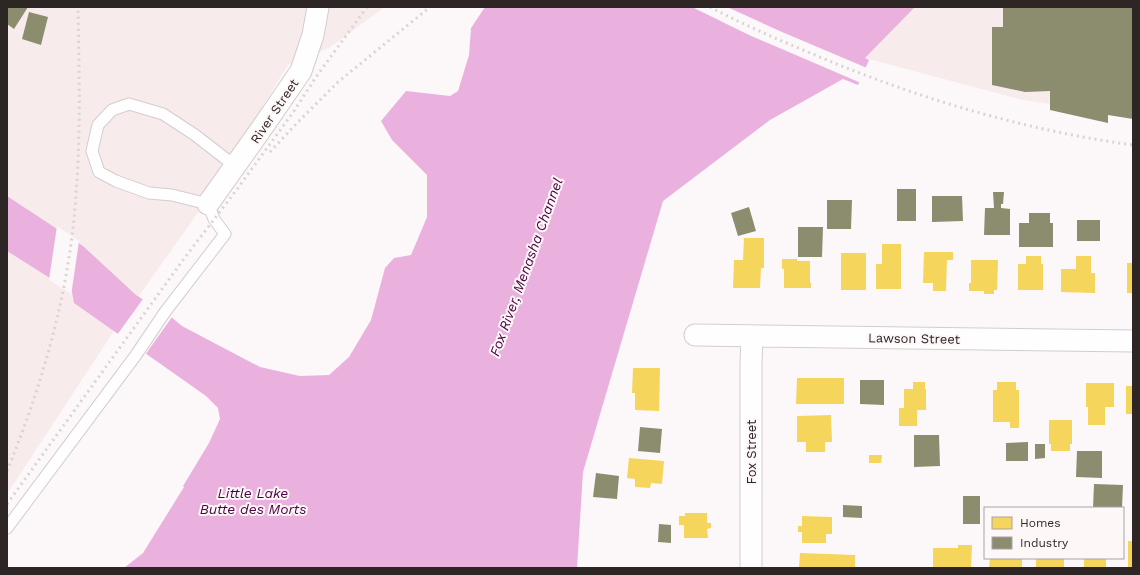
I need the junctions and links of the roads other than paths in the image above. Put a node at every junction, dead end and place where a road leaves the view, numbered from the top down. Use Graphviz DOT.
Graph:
graph roads {
  1 [pos="318,7"];
  2 [pos="235,166"];
  3 [pos="208,204"];
  4 [pos="695,335"];
  5 [pos="752,336"];
  6 [pos="1133,341"];
  7 [pos="7,528"];
  8 [pos="751,568"];
  1 -- 2 [label="street, River Street"];
  2 -- 3 [label="street, River Street"];
  2 -- 3 [label="lane"];
  3 -- 7 [label="lane"];
  4 -- 5 [label="street, Lawson Street"];
  5 -- 6 [label="street, Lawson Street"];
  5 -- 8 [label="street, Fox Street"];
}
